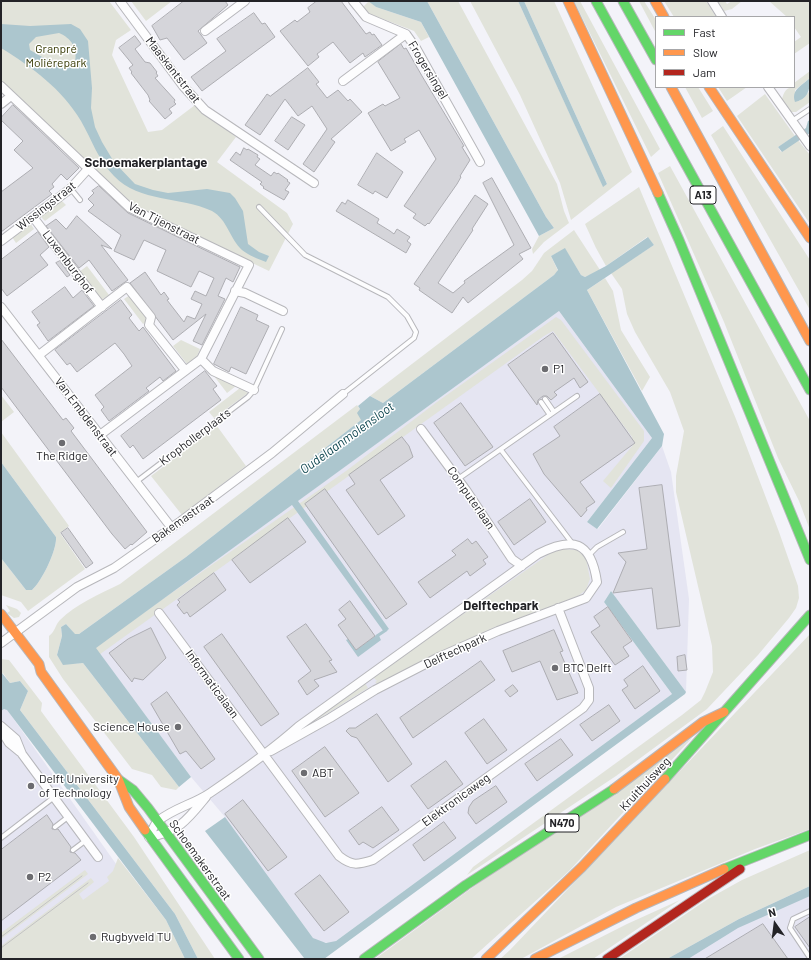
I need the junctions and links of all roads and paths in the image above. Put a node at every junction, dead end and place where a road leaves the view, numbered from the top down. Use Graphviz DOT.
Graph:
graph roads {
  1 [pos="120,1"];
  2 [pos="245,1"];
  3 [pos="353,1"];
  4 [pos="568,1"];
  5 [pos="596,1"];
  6 [pos="623,1"];
  7 [pos="655,1"];
  8 [pos="712,1"];
  9 [pos="663,16"];
  10 [pos="721,16"];
  11 [pos="205,31"];
  12 [pos="406,34"];
  13 [pos="655,58"];
  14 [pos="343,81"];
  15 [pos="1,86"];
  16 [pos="672,88"];
  17 [pos="710,88"];
  18 [pos="769,89"];
  19 [pos="11,96"];
  20 [pos="1,104"];
  21 [pos="810,109"];
  22 [pos="792,121"];
  23 [pos="810,146"];
  24 [pos="480,162"];
  25 [pos="88,169"];
  26 [pos="314,183"];
  27 [pos="70,189"];
  28 [pos="80,200"];
  29 [pos="259,207"];
  30 [pos="33,217"];
  31 [pos="810,238"];
  32 [pos="1,241"];
  33 [pos="232,290"];
  34 [pos="1,307"];
  35 [pos="102,307"];
  36 [pos="283,311"];
  37 [pos="282,329"];
  38 [pos="810,341"];
  39 [pos="39,355"];
  40 [pos="201,359"];
  41 [pos="185,370"];
  42 [pos="254,390"];
  43 [pos="810,390"];
  44 [pos="343,394"];
  45 [pos="577,396"];
  46 [pos="545,399"];
  47 [pos="541,402"];
  48 [pos="554,412"];
  49 [pos="550,415"];
  50 [pos="421,429"];
  51 [pos="100,435"];
  52 [pos="501,450"];
  53 [pos="458,479"];
  54 [pos="136,482"];
  55 [pos="171,527"];
  56 [pos="623,532"];
  57 [pos="572,544"];
  58 [pos="588,555"];
  59 [pos="810,560"];
  60 [pos="522,566"];
  61 [pos="558,608"];
  62 [pos="159,612"];
  63 [pos="1,614"];
  64 [pos="810,615"];
  65 [pos="1,627"];
  66 [pos="12,635"];
  67 [pos="1,643"];
  68 [pos="731,708"];
  69 [pos="1,726"];
  70 [pos="1,730"];
  71 [pos="267,753"];
  72 [pos="22,754"];
  73 [pos="118,779"];
  74 [pos="208,794"];
  75 [pos="53,798"];
  76 [pos="68,817"];
  77 [pos="157,822"];
  78 [pos="56,827"];
  79 [pos="166,834"];
  80 [pos="810,835"];
  81 [pos="149,837"];
  82 [pos="1,838"];
  83 [pos="85,841"];
  84 [pos="73,850"];
  85 [pos="760,854"];
  86 [pos="98,857"];
  87 [pos="810,910"];
  88 [pos="810,958"];
  89 [pos="238,959"];
  90 [pos="259,959"];
  91 [pos="364,959"];
  92 [pos="486,959"];
  93 [pos="535,959"];
  94 [pos="607,959"];
  1 -- 26 [label="street, Maaskantstraat"];
  2 -- 11 [label="street"];
  3 -- 12 [label="street, Frogersingel"];
  4 -- 59 [label="main road"];
  5 -- 43 [label="main road, A13"];
  6 -- 13 [label="main road"];
  7 -- 9 [label="main road"];
  8 -- 10 [label="street"];
  12 -- 14 [label="street"];
  12 -- 24 [label="street, Frogersingel"];
  15 -- 19 [label="street, Van Tijenstraat"];
  16 -- 38 [label="main road, A13"];
  17 -- 31 [label="main road"];
  18 -- 22 [label="street"];
  19 -- 20 [label="street"];
  19 -- 25 [label="street, Van Tijenstraat"];
  21 -- 22 [label="lane"];
  22 -- 23 [label="street"];
  25 -- 27 [label="street, Wissingstraat"];
  25 -- 33 [label="street, Van Tijenstraat"];
  27 -- 28 [label="lane"];
  27 -- 30 [label="street, Wissingstraat"];
  29 -- 44 [label="lane"];
  30 -- 32 [label="street, Wissingstraat"];
  30 -- 35 [label="street, Luxemburghof"];
  33 -- 36 [label="street"];
  33 -- 40 [label="street"];
  34 -- 39 [label="street, Van Embdenstraat"];
  35 -- 39 [label="street"];
  35 -- 41 [label="street"];
  37 -- 42 [label="lane"];
  39 -- 51 [label="street, Van Embdenstraat"];
  40 -- 41 [label="street"];
  40 -- 42 [label="street"];
  41 -- 51 [label="street"];
  42 -- 54 [label="lane, Krophollerplaats"];
  44 -- 55 [label="street, Bakemastraat"];
  45 -- 48 [label="lane"];
  46 -- 48 [label="lane"];
  47 -- 49 [label="lane"];
  48 -- 49 [label="lane"];
  49 -- 52 [label="lane"];
  50 -- 53 [label="street, Computerlaan"];
  51 -- 54 [label="street, Van Embdenstraat"];
  52 -- 53 [label="lane"];
  52 -- 57 [label="lane"];
  53 -- 60 [label="street, Computerlaan"];
  54 -- 55 [label="street, Van Embdenstraat"];
  55 -- 66 [label="street, Bakemastraat"];
  56 -- 58 [label="lane"];
  57 -- 58 [label="street"];
  57 -- 60 [label="street, Delftechpark"];
  58 -- 61 [label="street, Delftechpark"];
  60 -- 71 [label="street, Delftechpark"];
  61 -- 71 [label="street, Delftechpark"];
  61 -- 71 [label="street, Elektronicaweg"];
  62 -- 71 [label="street, Informaticalaan"];
  63 -- 66 [label="main road, Schoemakerstraat"];
  64 -- 68 [label="main road, Kruithuisweg / N470"];
  65 -- 66 [label="main road, Schoemakerstraat"];
  66 -- 67 [label="street, Bakemastraat"];
  66 -- 73 [label="main road, Schoemakerstraat"];
  68 -- 91 [label="main road, N470"];
  68 -- 92 [label="main road, Kruithuisweg / N470"];
  69 -- 72 [label="street"];
  70 -- 72 [label="street"];
  71 -- 74 [label="street, Delftechpark"];
  72 -- 75 [label="street"];
  73 -- 77 [label="main road, Schoemakerstraat"];
  73 -- 81 [label="main road, Schoemakerstraat"];
  74 -- 77 [label="street, Delftechpark"];
  74 -- 79 [label="street, Delftechpark"];
  75 -- 76 [label="street"];
  75 -- 82 [label="lane"];
  76 -- 78 [label="lane"];
  76 -- 83 [label="street"];
  77 -- 79 [label="main road, Schoemakerstraat"];
  77 -- 81 [label="street, Delftechpark"];
  79 -- 81 [label="street, Delftechpark"];
  79 -- 90 [label="main road, Schoemakerstraat"];
  80 -- 85 [label="main road"];
  81 -- 89 [label="main road, Schoemakerstraat"];
  83 -- 84 [label="lane"];
  83 -- 86 [label="street"];
  85 -- 93 [label="main road"];
  85 -- 94 [label="main road"];
  87 -- 88 [label="lane"];
}
